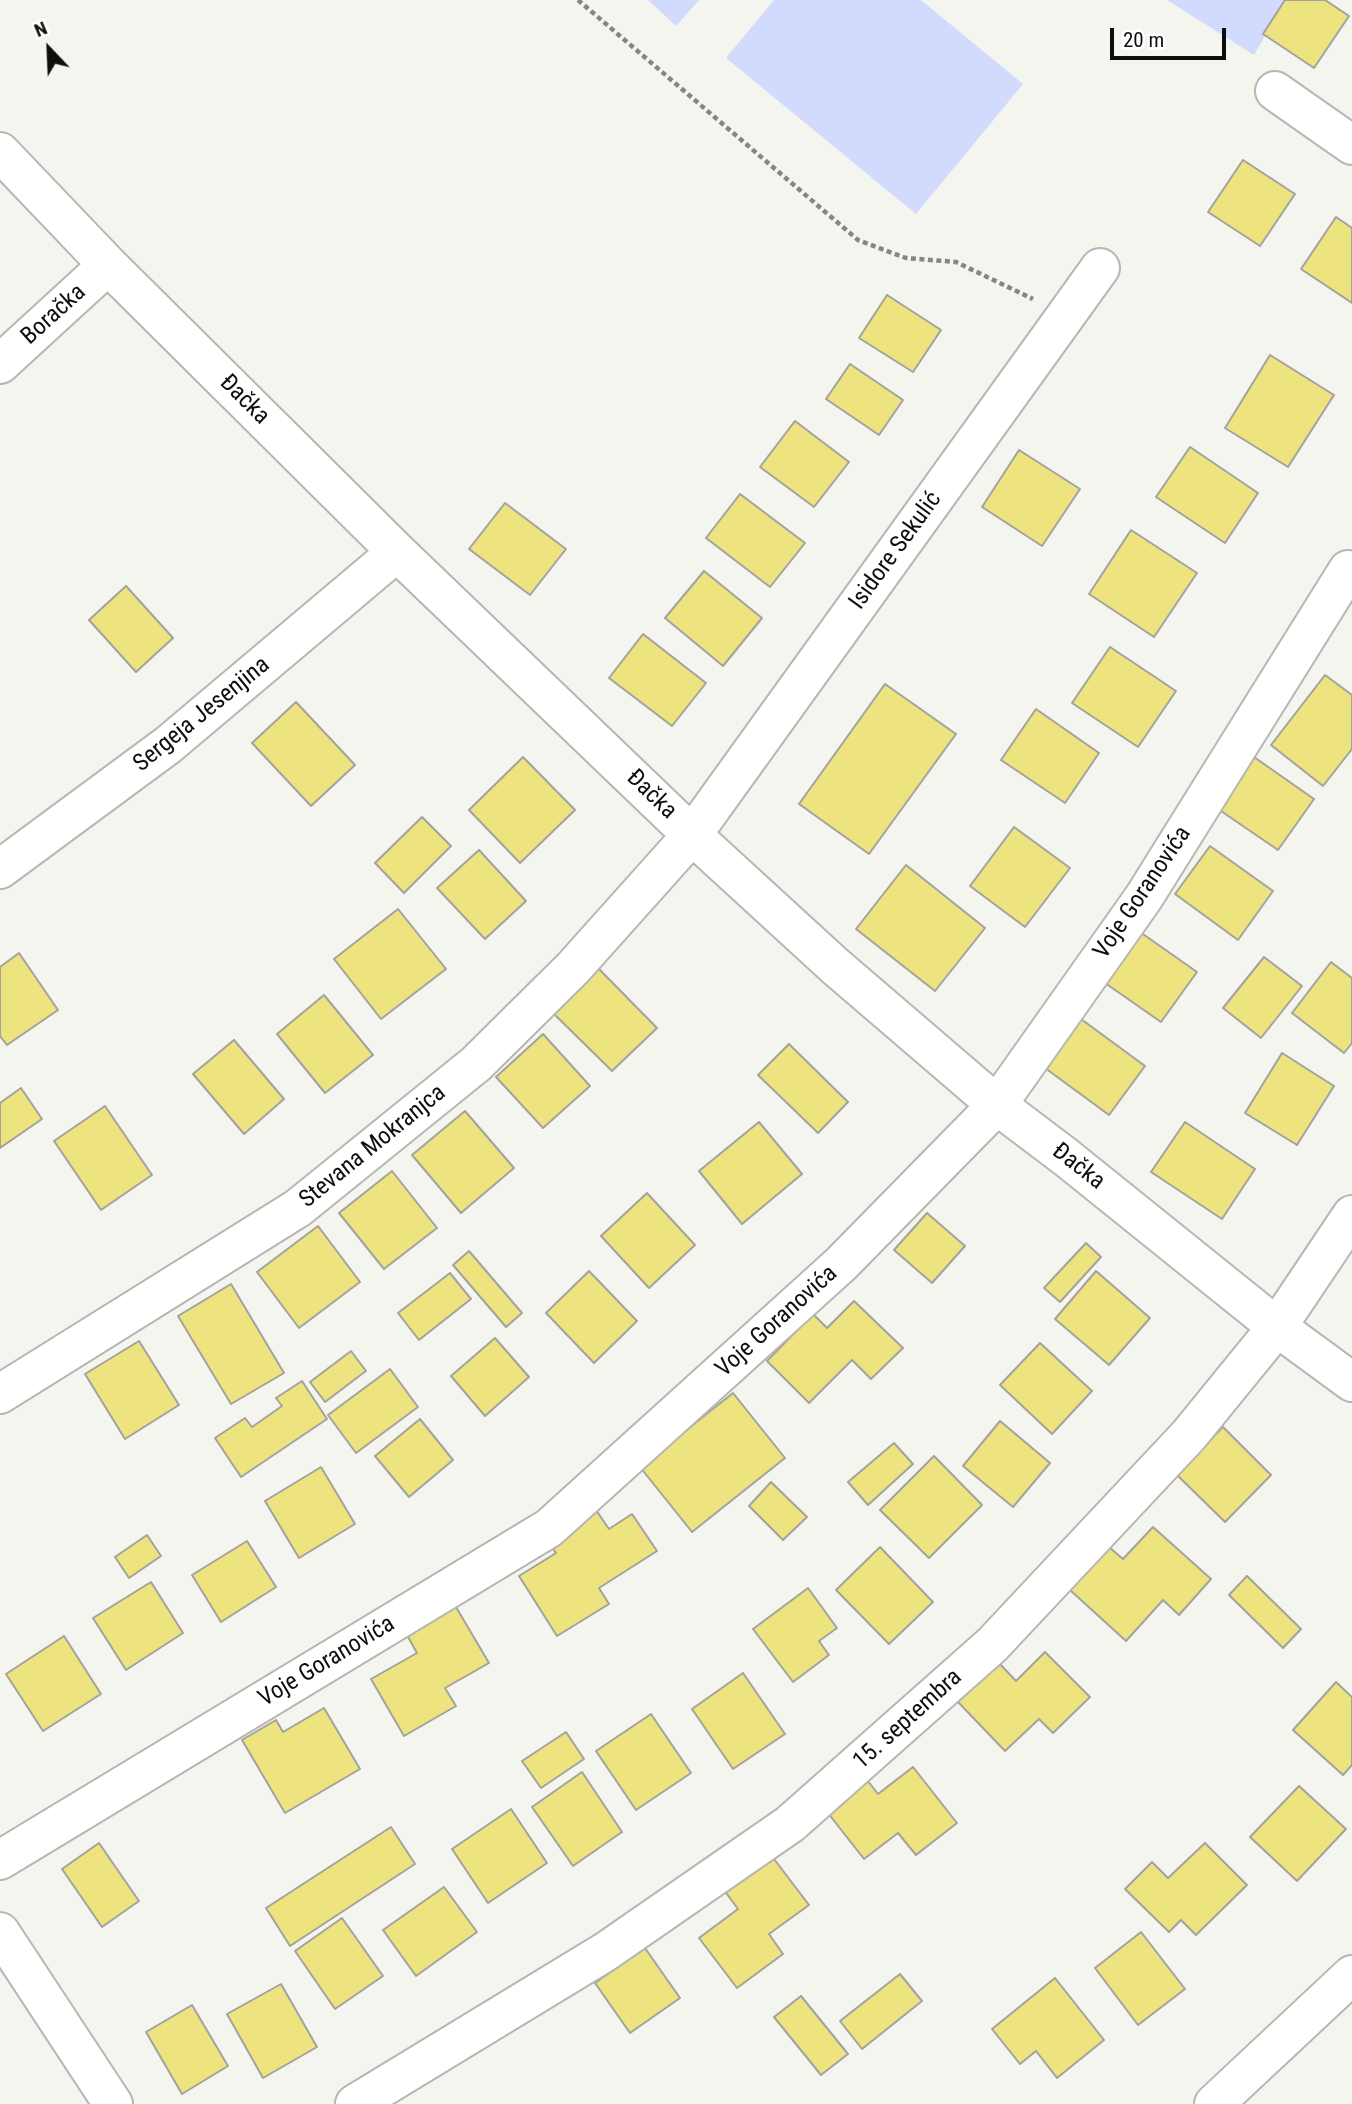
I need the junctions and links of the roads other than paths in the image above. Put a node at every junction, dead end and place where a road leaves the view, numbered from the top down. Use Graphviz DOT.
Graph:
graph roads {
  1 [pos="1275,91"];
  2 [pos="1352,145"];
  3 [pos="0,152"];
  4 [pos="108,265"];
  5 [pos="1100,268"];
  6 [pos="0,364"];
  7 [pos="397,552"];
  8 [pos="1348,570"];
  9 [pos="692,835"];
  10 [pos="0,869"];
  11 [pos="997,1105"];
  12 [pos="1352,1215"];
  13 [pos="1277,1327"];
  14 [pos="1352,1382"];
  15 [pos="0,1394"];
  16 [pos="0,1860"];
  17 [pos="0,1932"];
  18 [pos="1352,1975"];
  19 [pos="113,2104"];
  20 [pos="355,2104"];
  21 [pos="1214,2104"];
  1 -- 2 [label="street"];
  3 -- 4 [label="street, Đačka"];
  4 -- 6 [label="street, Boračka"];
  4 -- 7 [label="street, Đačka"];
  5 -- 9 [label="street, Isidore Sekulić"];
  7 -- 9 [label="street, Đačka"];
  7 -- 10 [label="street, Sergeja Jesenjina"];
  8 -- 11 [label="street, Voje Goranovića"];
  9 -- 11 [label="street, Đačka"];
  9 -- 15 [label="street, Stevana Mokranjca"];
  11 -- 13 [label="street, Đačka"];
  11 -- 16 [label="street, Voje Goranovića"];
  12 -- 13 [label="street, 15. septembra"];
  13 -- 14 [label="street, Đačka"];
  13 -- 20 [label="street, 15. septembra"];
  17 -- 19 [label="street"];
  18 -- 21 [label="street"];
}
